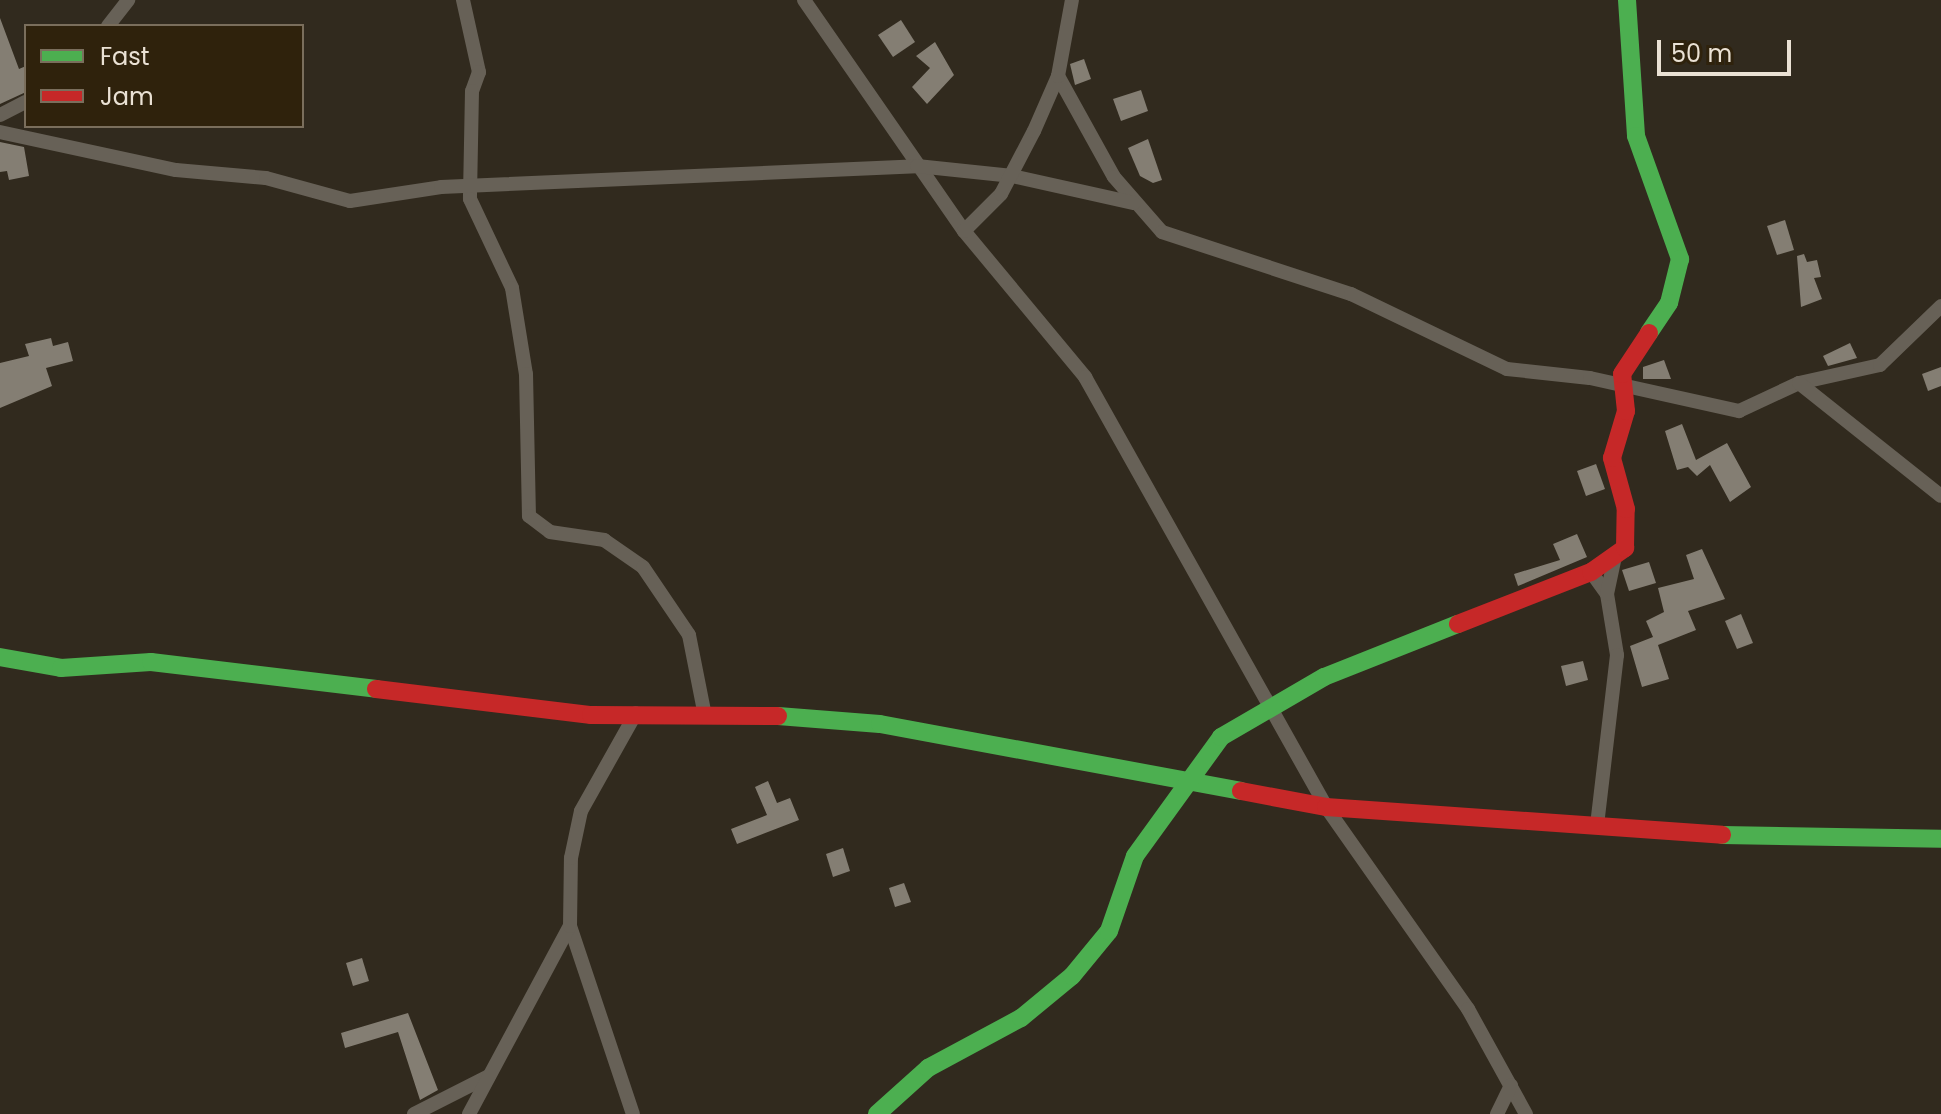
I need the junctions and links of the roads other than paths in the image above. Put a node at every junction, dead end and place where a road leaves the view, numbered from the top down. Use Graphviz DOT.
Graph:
graph roads {
  1 [pos="463,0"];
  2 [pos="804,0"];
  3 [pos="1072,0"];
  4 [pos="1627,0"];
  5 [pos="120,4"];
  6 [pos="109,24"];
  7 [pos="1058,76"];
  8 [pos="24,103"];
  9 [pos="0,115"];
  10 [pos="0,132"];
  11 [pos="917,166"];
  12 [pos="1012,176"];
  13 [pos="469,188"];
  14 [pos="1134,203"];
  15 [pos="964,231"];
  16 [pos="1941,306"];
  17 [pos="1799,383"];
  18 [pos="1622,387"];
  19 [pos="1941,496"];
  20 [pos="1614,560"];
  21 [pos="1591,572"];
  22 [pos="1607,594"];
  23 [pos="0,657"];
  24 [pos="1269,708"];
  25 [pos="704,711"];
  26 [pos="636,713"];
  27 [pos="1190,783"];
  28 [pos="1326,807"];
  29 [pos="1597,825"];
  30 [pos="1941,839"];
  31 [pos="570,926"];
  32 [pos="490,1075"];
  33 [pos="1511,1085"];
  34 [pos="414,1114"];
  35 [pos="469,1114"];
  36 [pos="633,1114"];
  37 [pos="877,1114"];
  38 [pos="1497,1114"];
  39 [pos="1526,1114"];
  1 -- 13 [label="street"];
  2 -- 11 [label="street"];
  3 -- 7 [label="street"];
  4 -- 18 [label="street"];
  5 -- 6 [label="street"];
  7 -- 12 [label="street"];
  7 -- 14 [label="street"];
  8 -- 9 [label="street"];
  10 -- 13 [label="street"];
  11 -- 12 [label="street"];
  11 -- 13 [label="street"];
  11 -- 15 [label="street"];
  12 -- 14 [label="street"];
  12 -- 15 [label="street"];
  13 -- 25 [label="street"];
  14 -- 18 [label="street"];
  15 -- 24 [label="street"];
  16 -- 17 [label="street"];
  17 -- 18 [label="street"];
  17 -- 19 [label="street"];
  18 -- 20 [label="street"];
  20 -- 21 [label="street"];
  20 -- 22 [label="street"];
  21 -- 22 [label="street"];
  21 -- 24 [label="street"];
  22 -- 29 [label="street"];
  23 -- 26 [label="street"];
  24 -- 27 [label="street"];
  24 -- 28 [label="street"];
  25 -- 26 [label="street"];
  25 -- 27 [label="street"];
  26 -- 31 [label="street"];
  27 -- 28 [label="street"];
  27 -- 37 [label="street"];
  28 -- 29 [label="street"];
  28 -- 33 [label="street"];
  29 -- 30 [label="street"];
  31 -- 32 [label="street"];
  31 -- 36 [label="street"];
  32 -- 34 [label="street"];
  32 -- 35 [label="street"];
  33 -- 38 [label="street"];
  33 -- 39 [label="street"];
}
